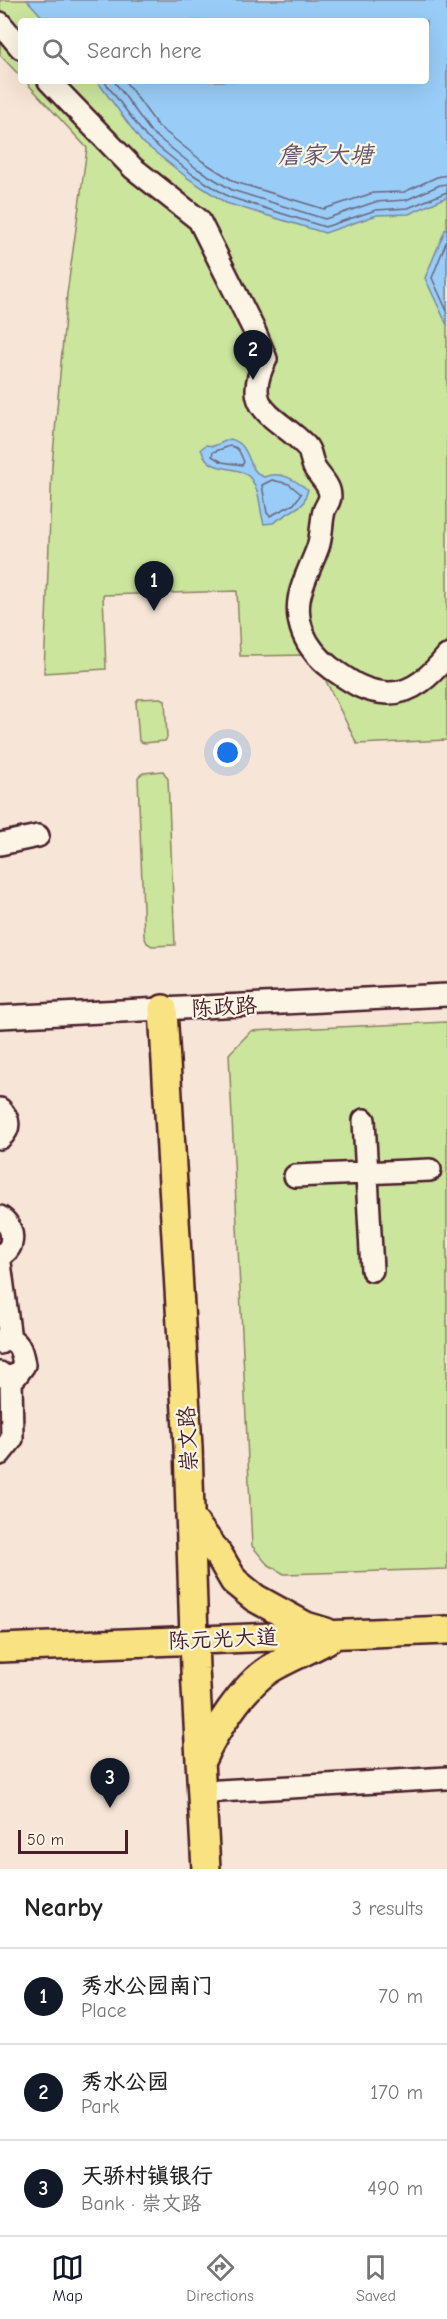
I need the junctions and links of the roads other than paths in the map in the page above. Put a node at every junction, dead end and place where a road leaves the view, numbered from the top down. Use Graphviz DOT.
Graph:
graph roads {
  1 [pos="0,23"];
  2 [pos="18,44"];
  3 [pos="52,84"];
  4 [pos="447,656"];
  5 [pos="38,836"];
  6 [pos="0,844"];
  7 [pos="447,995"];
  8 [pos="164,1009"];
  9 [pos="0,1017"];
  10 [pos="0,1109"];
  11 [pos="364,1120"];
  12 [pos="0,1138"];
  13 [pos="430,1170"];
  14 [pos="367,1173"];
  15 [pos="295,1176"];
  16 [pos="0,1217"];
  17 [pos="0,1255"];
  18 [pos="0,1263"];
  19 [pos="372,1270"];
  20 [pos="5,1341"];
  21 [pos="6,1375"];
  22 [pos="0,1454"];
  23 [pos="190,1517"];
  24 [pos="447,1630"];
  25 [pos="336,1635"];
  26 [pos="195,1640"];
  27 [pos="0,1648"];
  28 [pos="201,1761"];
  29 [pos="447,1778"];
  30 [pos="202,1792"];
  31 [pos="206,1869"];
  1 -- 2 [label="street"];
  3 -- 4 [label="street"];
  5 -- 6 [label="street"];
  7 -- 8 [label="street, 陈政路"];
  8 -- 9 [label="street, 陈政路"];
  8 -- 23 [label="main road, 崇文路"];
  10 -- 12 [label="street"];
  11 -- 14 [label="street"];
  13 -- 14 [label="street"];
  14 -- 15 [label="street"];
  14 -- 19 [label="street"];
  16 -- 17 [label="street"];
  18 -- 20 [label="street"];
  20 -- 21 [label="street"];
  21 -- 22 [label="street"];
  23 -- 25 [label="main road"];
  23 -- 26 [label="main road, 崇文路"];
  24 -- 25 [label="main road, 陈元光大道"];
  25 -- 26 [label="main road, 陈元光大道"];
  25 -- 28 [label="main road"];
  26 -- 27 [label="main road, 陈元光大道"];
  26 -- 28 [label="main road, 崇文路"];
  28 -- 30 [label="main road, 崇文路"];
  29 -- 30 [label="street"];
  30 -- 31 [label="main road, 崇文路"];
}
